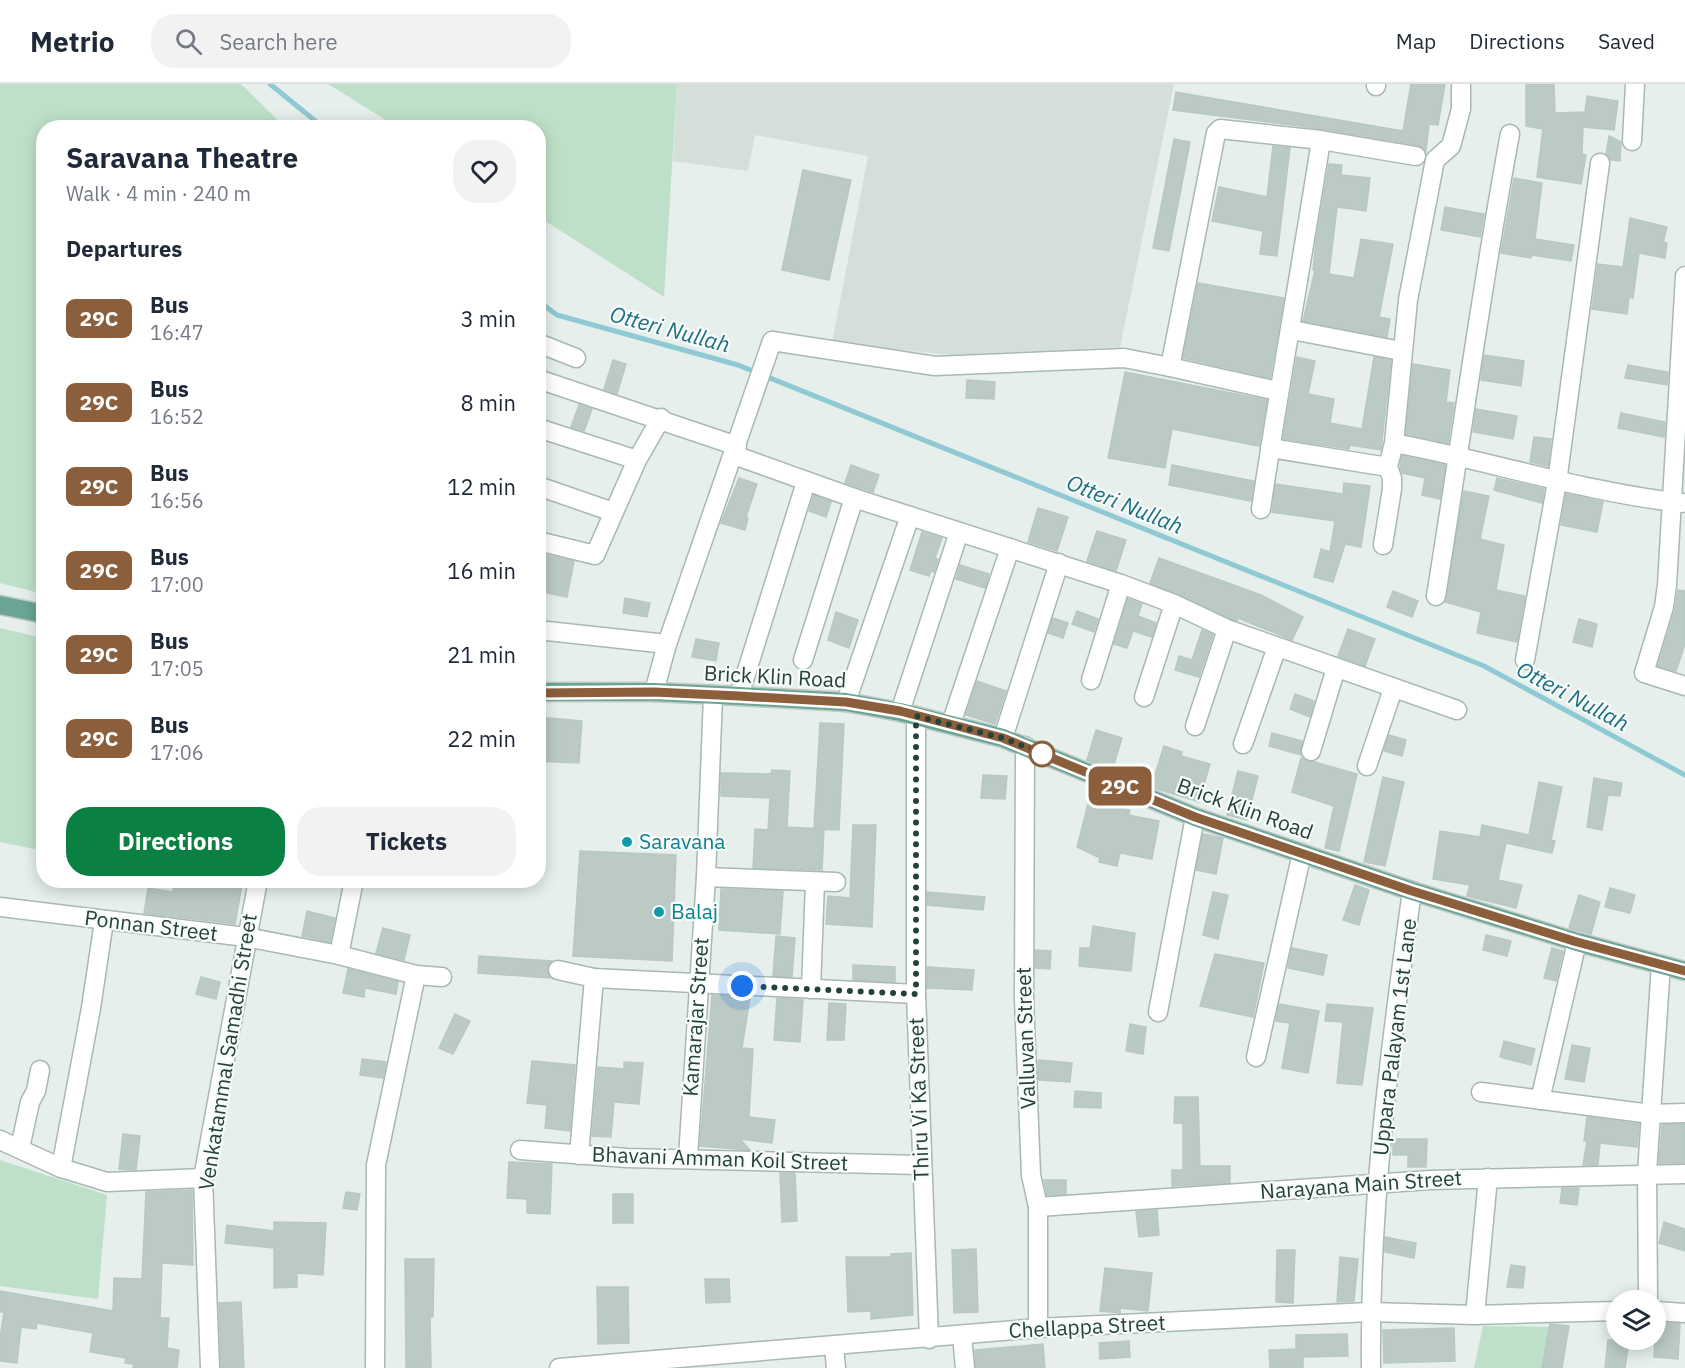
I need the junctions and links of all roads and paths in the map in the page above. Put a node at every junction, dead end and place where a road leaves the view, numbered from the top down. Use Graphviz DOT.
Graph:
graph roads {
  1 [pos="1461,84"];
  2 [pos="1635,84"];
  3 [pos="1509,134"];
  4 [pos="1321,140"];
  5 [pos="1632,141"];
  6 [pos="1416,156"];
  7 [pos="1600,163"];
  8 [pos="1685,276"];
  9 [pos="1292,330"];
  10 [pos="546,347"];
  11 [pos="1401,351"];
  12 [pos="576,358"];
  13 [pos="1170,367"];
  14 [pos="546,382"];
  15 [pos="1278,391"];
  16 [pos="661,418"];
  17 [pos="546,431"];
  18 [pos="1394,443"];
  19 [pos="1270,448"];
  20 [pos="736,450"];
  21 [pos="1459,455"];
  22 [pos="637,460"];
  23 [pos="1388,467"];
  24 [pos="806,482"];
  25 [pos="1557,482"];
  26 [pos="546,489"];
  27 [pos="854,498"];
  28 [pos="1679,503"];
  29 [pos="1261,509"];
  30 [pos="613,512"];
  31 [pos="910,516"];
  32 [pos="959,532"];
  33 [pos="546,543"];
  34 [pos="1383,545"];
  35 [pos="1010,548"];
  36 [pos="1059,564"];
  37 [pos="1121,584"];
  38 [pos="1436,596"];
  39 [pos="1174,604"];
  40 [pos="0,605"];
  41 [pos="36,612"];
  42 [pos="1227,629"];
  43 [pos="546,631"];
  44 [pos="667,644"];
  45 [pos="1277,647"];
  46 [pos="803,660"];
  47 [pos="1525,660"];
  48 [pos="1336,668"];
  49 [pos="1091,680"];
  50 [pos="1685,686"];
  51 [pos="1393,689"];
  52 [pos="654,692"];
  53 [pos="546,693"];
  54 [pos="713,696"];
  55 [pos="739,696"];
  56 [pos="1144,697"];
  57 [pos="846,702"];
  58 [pos="1457,710"];
  59 [pos="908,714"];
  60 [pos="951,724"];
  61 [pos="1195,726"];
  62 [pos="1003,738"];
  63 [pos="1243,744"];
  64 [pos="1025,746"];
  65 [pos="1311,751"];
  66 [pos="1367,766"];
  67 [pos="1195,817"];
  68 [pos="1302,853"];
  69 [pos="706,877"];
  70 [pos="815,882"];
  71 [pos="836,882"];
  72 [pos="256,888"];
  73 [pos="352,888"];
  74 [pos="1412,891"];
  75 [pos="0,907"];
  76 [pos="104,921"];
  77 [pos="246,937"];
  78 [pos="1577,942"];
  79 [pos="339,956"];
  80 [pos="1661,964"];
  81 [pos="558,970"];
  82 [pos="1685,971"];
  83 [pos="416,975"];
  84 [pos="442,976"];
  85 [pos="594,978"];
  86 [pos="697,984"];
  87 [pos="811,989"];
  88 [pos="916,994"];
  89 [pos="1158,1011"];
  90 [pos="1256,1057"];
  91 [pos="40,1070"];
  92 [pos="1481,1092"];
  93 [pos="1540,1100"];
  94 [pos="1685,1113"];
  95 [pos="1651,1114"];
  96 [pos="0,1140"];
  97 [pos="20,1148"];
  98 [pos="520,1150"];
  99 [pos="579,1155"];
  100 [pos="688,1158"];
  101 [pos="921,1166"];
  102 [pos="61,1168"];
  103 [pos="1647,1173"];
  104 [pos="1685,1174"];
  105 [pos="203,1178"];
  106 [pos="1488,1178"];
  107 [pos="1378,1183"];
  108 [pos="1038,1207"];
  109 [pos="1648,1290"];
  110 [pos="1606,1311"];
  111 [pos="1370,1312"];
  112 [pos="1666,1312"];
  113 [pos="1685,1313"];
  114 [pos="1475,1315"];
  115 [pos="1038,1328"];
  116 [pos="962,1336"];
  117 [pos="929,1339"];
  118 [pos="834,1347"];
  119 [pos="210,1368"];
  120 [pos="375,1368"];
  121 [pos="559,1368"];
  122 [pos="836,1368"];
  123 [pos="965,1368"];
  124 [pos="1371,1368"];
  1 -- 11 [label="street"];
  2 -- 5 [label="street"];
  3 -- 21 [label="street"];
  4 -- 6 [label="street"];
  4 -- 9 [label="street"];
  4 -- 13 [label="street"];
  7 -- 25 [label="street"];
  8 -- 28 [label="street"];
  9 -- 11 [label="street"];
  9 -- 15 [label="street"];
  10 -- 12 [label="street"];
  11 -- 18 [label="street"];
  13 -- 15 [label="street"];
  13 -- 20 [label="street"];
  14 -- 16 [label="street"];
  15 -- 19 [label="street"];
  16 -- 20 [label="street"];
  16 -- 22 [label="street"];
  17 -- 22 [label="street"];
  18 -- 21 [label="street"];
  18 -- 23 [label="street"];
  19 -- 23 [label="street"];
  19 -- 29 [label="street"];
  20 -- 24 [label="street"];
  20 -- 44 [label="street"];
  21 -- 25 [label="street"];
  21 -- 38 [label="street"];
  22 -- 30 [label="street"];
  23 -- 34 [label="street"];
  24 -- 27 [label="street"];
  24 -- 55 [label="street"];
  25 -- 28 [label="street"];
  25 -- 47 [label="street"];
  26 -- 30 [label="street"];
  27 -- 31 [label="street"];
  27 -- 46 [label="street"];
  28 -- 50 [label="street"];
  30 -- 33 [label="street"];
  31 -- 32 [label="street"];
  31 -- 57 [label="street"];
  32 -- 35 [label="street"];
  32 -- 59 [label="street, Thiru Vi Ka Street"];
  35 -- 36 [label="street"];
  35 -- 60 [label="street"];
  36 -- 37 [label="street"];
  36 -- 62 [label="street"];
  37 -- 39 [label="street"];
  37 -- 49 [label="street"];
  39 -- 42 [label="street"];
  39 -- 56 [label="street"];
  40 -- 41 [label="main road"];
  42 -- 45 [label="street"];
  42 -- 61 [label="street"];
  43 -- 44 [label="street"];
  44 -- 52 [label="street"];
  45 -- 48 [label="street"];
  45 -- 63 [label="street"];
  48 -- 51 [label="street"];
  48 -- 65 [label="street"];
  51 -- 58 [label="street"];
  51 -- 66 [label="street"];
  52 -- 53 [label="main road, Brick Klin Road"];
  52 -- 54 [label="main road, Brick Klin Road"];
  54 -- 55 [label="main road, Brick Klin Road"];
  54 -- 69 [label="street, Kamarajar Street"];
  55 -- 57 [label="main road, Brick Klin Road"];
  57 -- 59 [label="main road, Brick Klin Road"];
  59 -- 60 [label="main road, Brick Klin Road"];
  59 -- 88 [label="street, Thiru Vi Ka Street"];
  60 -- 62 [label="main road, Brick Klin Road"];
  62 -- 64 [label="main road, Brick Klin Road"];
  64 -- 67 [label="main road, Brick Klin Road"];
  64 -- 108 [label="street, Valluvan Street"];
  67 -- 68 [label="main road, Brick Klin Road"];
  67 -- 89 [label="street"];
  68 -- 74 [label="main road, Brick Klin Road"];
  68 -- 90 [label="street"];
  69 -- 70 [label="street"];
  69 -- 86 [label="street, Kamarajar Street"];
  70 -- 71 [label="street"];
  70 -- 87 [label="street"];
  72 -- 77 [label="street, Venkatammal Samadhi Street"];
  73 -- 79 [label="street"];
  74 -- 78 [label="main road, Brick Klin Road"];
  74 -- 107 [label="street, Uppara Palayam 1st Lane"];
  75 -- 76 [label="street, Ponnan Street"];
  76 -- 77 [label="street, Ponnan Street"];
  76 -- 102 [label="street"];
  77 -- 79 [label="street, Ponnan Street"];
  77 -- 105 [label="street, Venkatammal Samadhi Street"];
  78 -- 80 [label="main road, Brick Klin Road"];
  78 -- 93 [label="street"];
  79 -- 83 [label="street, Ponnan Street"];
  80 -- 82 [label="main road, Brick Klin Road"];
  80 -- 95 [label="street"];
  81 -- 85 [label="street"];
  83 -- 84 [label="street, Ponnan Street"];
  83 -- 120 [label="street"];
  85 -- 86 [label="street"];
  85 -- 99 [label="street"];
  86 -- 87 [label="street"];
  86 -- 100 [label="street, Kamarajar Street"];
  87 -- 88 [label="street"];
  88 -- 101 [label="street, Thiru Vi Ka Street"];
  91 -- 97 [label="street"];
  92 -- 93 [label="street"];
  93 -- 95 [label="street"];
  94 -- 95 [label="street"];
  95 -- 103 [label="street"];
  96 -- 97 [label="street"];
  97 -- 102 [label="street"];
  98 -- 99 [label="street, Bhavani Amman Koil Street"];
  99 -- 100 [label="street, Bhavani Amman Koil Street"];
  100 -- 101 [label="street, Bhavani Amman Koil Street"];
  101 -- 117 [label="street, Thiru Vi Ka Street"];
  102 -- 105 [label="street"];
  103 -- 104 [label="street, Narayana Main Street"];
  103 -- 106 [label="street, Narayana Main Street"];
  103 -- 109 [label="street"];
  105 -- 119 [label="street, Venkatammal Samadhi Street"];
  106 -- 107 [label="street, Narayana Main Street"];
  106 -- 114 [label="street"];
  107 -- 108 [label="street, Narayana Main Street"];
  107 -- 111 [label="street, Uppara Palayam 1st Lane"];
  108 -- 115 [label="street, Valluvan Street"];
  110 -- 114 [label="street, Chellappa Street"];
  111 -- 114 [label="street, Chellappa Street"];
  111 -- 115 [label="street, Chellappa Street"];
  111 -- 124 [label="street, Uppara Palayam 1st Lane"];
  112 -- 113 [label="street"];
  115 -- 116 [label="street, Chellappa Street"];
  116 -- 117 [label="street, Chellappa Street"];
  116 -- 123 [label="street"];
  117 -- 118 [label="street, Chellappa Street"];
  118 -- 121 [label="street, Chellappa Street"];
  118 -- 122 [label="street"];
}
